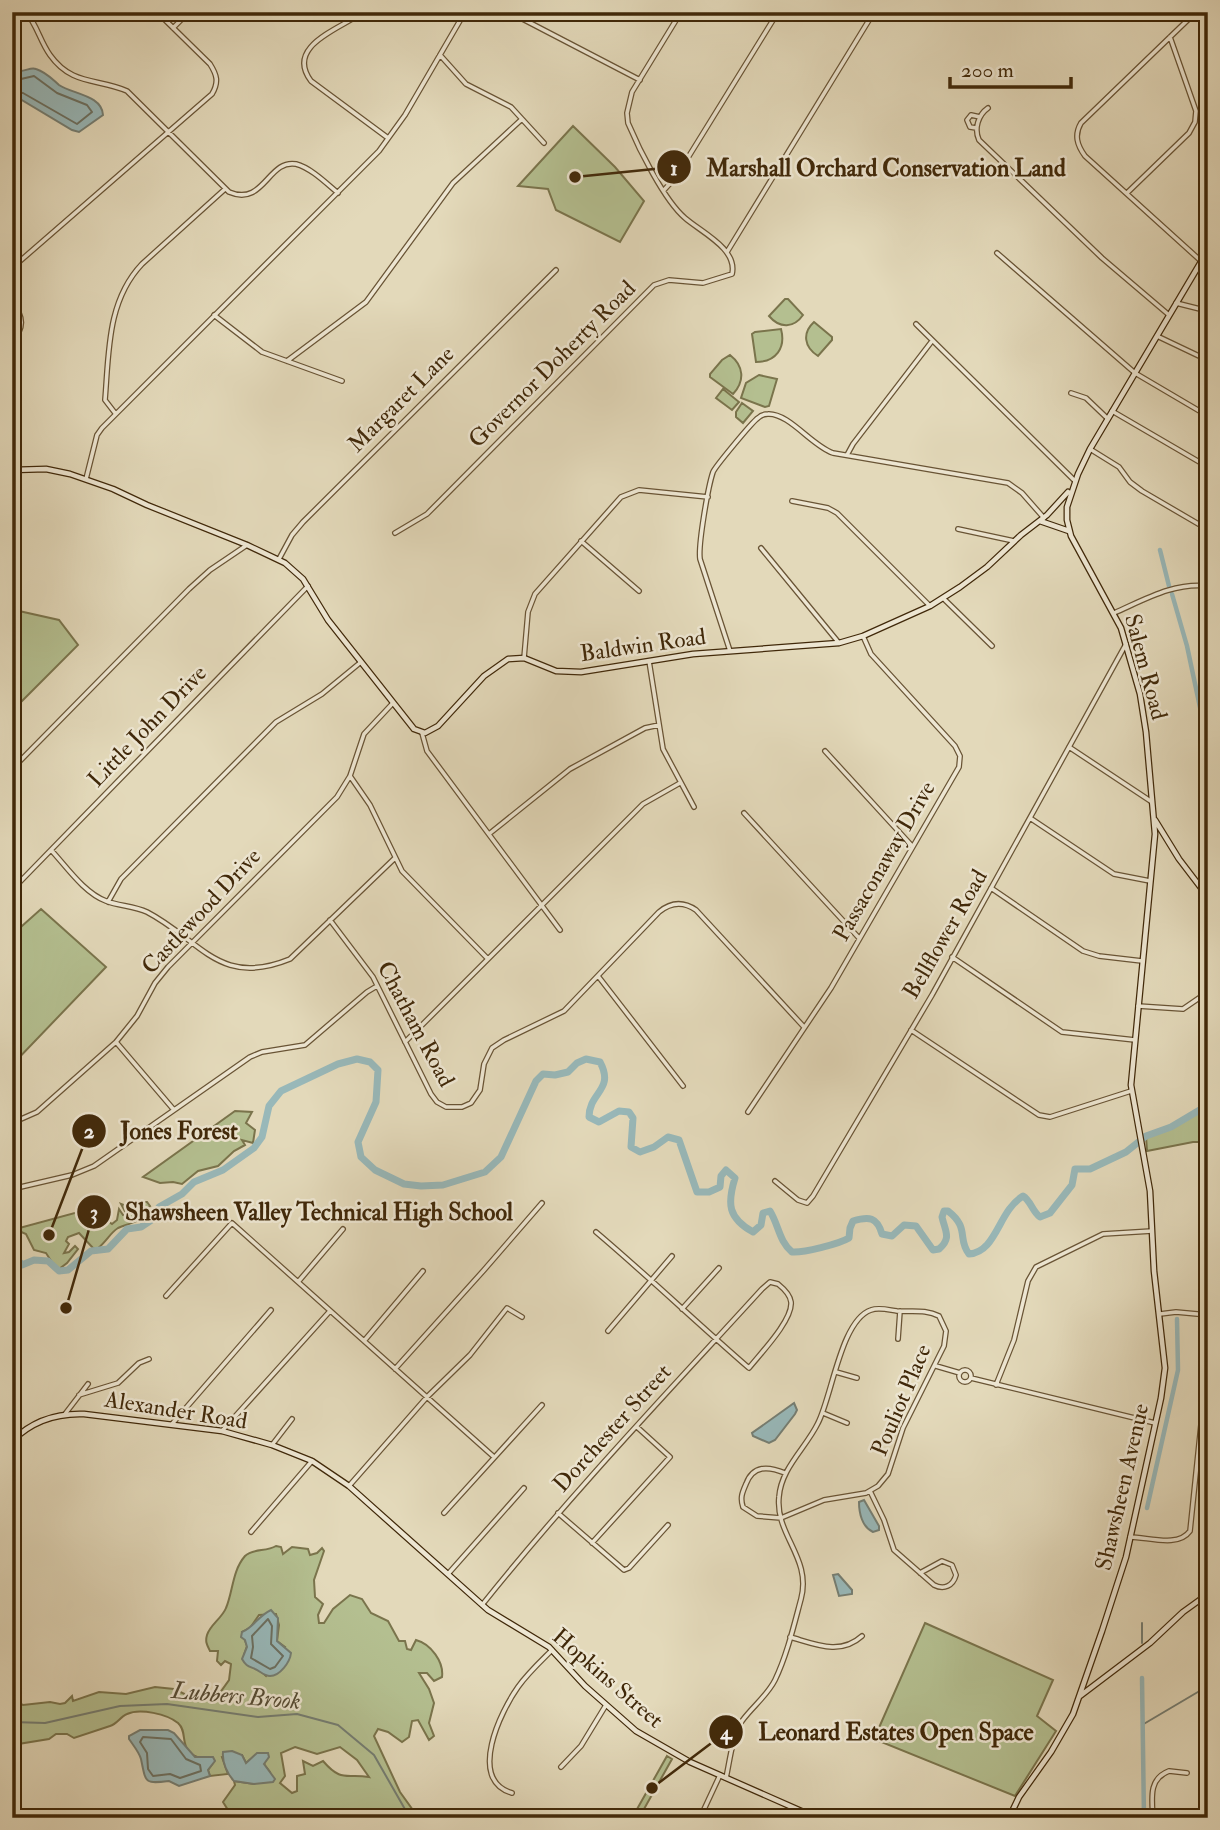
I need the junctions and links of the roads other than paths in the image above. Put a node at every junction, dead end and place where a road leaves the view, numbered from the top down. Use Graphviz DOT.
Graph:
graph roads {
  1 [pos="26,12"];
  2 [pos="157,12"];
  3 [pos="189,12"];
  4 [pos="363,12"];
  5 [pos="465,12"];
  6 [pos="681,12"];
  7 [pos="778,12"];
  8 [pos="874,12"];
  9 [pos="1196,12"];
  10 [pos="513,15"];
  11 [pos="173,28"];
  12 [pos="1170,37"];
  13 [pos="440,55"];
  14 [pos="640,80"];
  15 [pos="988,108"];
  16 [pos="980,117"];
  17 [pos="522,119"];
  18 [pos="976,128"];
  19 [pos="168,132"];
  20 [pos="389,138"];
  21 [pos="544,143"];
  22 [pos="225,189"];
  23 [pos="664,190"];
  24 [pos="338,193"];
  25 [pos="1127,193"];
  26 [pos="1208,250"];
  27 [pos="727,252"];
  28 [pos="997,253"];
  29 [pos="1201,261"];
  30 [pos="12,268"];
  31 [pos="556,270"];
  32 [pos="12,303"];
  33 [pos="1176,303"];
  34 [pos="1208,311"];
  35 [pos="214,315"];
  36 [pos="1169,315"];
  37 [pos="916,324"];
  38 [pos="1157,336"];
  39 [pos="12,341"];
  40 [pos="932,341"];
  41 [pos="1199,356"];
  42 [pos="287,361"];
  43 [pos="1135,373"];
  44 [pos="342,381"];
  45 [pos="1071,393"];
  46 [pos="1112,411"];
  47 [pos="115,413"];
  48 [pos="1208,416"];
  49 [pos="1108,419"];
  50 [pos="1090,449"];
  51 [pos="847,455"];
  52 [pos="1208,467"];
  53 [pos="12,470"];
  54 [pos="86,479"];
  55 [pos="1074,482"];
  56 [pos="708,498"];
  57 [pos="792,501"];
  58 [pos="1042,519"];
  59 [pos="958,529"];
  60 [pos="1207,530"];
  61 [pos="1069,531"];
  62 [pos="395,533"];
  63 [pos="581,541"];
  64 [pos="1014,541"];
  65 [pos="247,545"];
  66 [pos="761,548"];
  67 [pos="279,559"];
  68 [pos="308,586"];
  69 [pos="1208,586"];
  70 [pos="639,592"];
  71 [pos="944,599"];
  72 [pos="930,606"];
  73 [pos="1114,612"];
  74 [pos="863,636"];
  75 [pos="839,643"];
  76 [pos="1126,644"];
  77 [pos="992,646"];
  78 [pos="730,651"];
  79 [pos="524,658"];
  80 [pos="362,661"];
  81 [pos="649,661"];
  82 [pos="393,703"];
  83 [pos="659,725"];
  84 [pos="422,733"];
  85 [pos="1069,747"];
  86 [pos="825,751"];
  87 [pos="12,769"];
  88 [pos="349,776"];
  89 [pos="680,782"];
  90 [pos="1153,803"];
  91 [pos="694,807"];
  92 [pos="744,813"];
  93 [pos="1030,818"];
  94 [pos="1154,819"];
  95 [pos="489,834"];
  96 [pos="912,846"];
  97 [pos="51,850"];
  98 [pos="395,858"];
  99 [pos="1150,881"];
  100 [pos="991,888"];
  101 [pos="13,889"];
  102 [pos="1208,897"];
  103 [pos="108,902"];
  104 [pos="541,905"];
  105 [pos="330,920"];
  106 [pos="559,930"];
  107 [pos="859,938"];
  108 [pos="190,943"];
  109 [pos="952,957"];
  110 [pos="488,959"];
  111 [pos="1142,961"];
  112 [pos="598,976"];
  113 [pos="377,986"];
  114 [pos="1208,995"];
  115 [pos="1138,1006"];
  116 [pos="804,1027"];
  117 [pos="911,1030"];
  118 [pos="1135,1040"];
  119 [pos="116,1042"];
  120 [pos="405,1042"];
  121 [pos="682,1086"];
  122 [pos="1131,1091"];
  123 [pos="174,1110"];
  124 [pos="748,1111"];
  125 [pos="12,1123"];
  126 [pos="1141,1140"];
  127 [pos="775,1181"];
  128 [pos="12,1189"];
  129 [pos="542,1203"];
  130 [pos="342,1229"];
  131 [pos="1152,1231"];
  132 [pos="596,1232"];
  133 [pos="672,1256"];
  134 [pos="719,1268"];
  135 [pos="423,1271"];
  136 [pos="299,1282"];
  137 [pos="650,1282"];
  138 [pos="166,1296"];
  139 [pos="682,1309"];
  140 [pos="271,1310"];
  141 [pos="330,1311"];
  142 [pos="900,1311"];
  143 [pos="1160,1314"];
  144 [pos="1208,1315"];
  145 [pos="522,1317"];
  146 [pos="608,1331"];
  147 [pos="716,1339"];
  148 [pos="898,1339"];
  149 [pos="364,1341"];
  150 [pos="1208,1357"];
  151 [pos="149,1359"];
  152 [pos="936,1366"];
  153 [pos="394,1369"];
  154 [pos="836,1372"];
  155 [pos="960,1373"];
  156 [pos="857,1378"];
  157 [pos="971,1378"];
  158 [pos="88,1384"];
  159 [pos="996,1385"];
  160 [pos="79,1395"];
  161 [pos="428,1398"];
  162 [pos="542,1405"];
  163 [pos="823,1413"];
  164 [pos="65,1414"];
  165 [pos="292,1419"];
  166 [pos="847,1423"];
  167 [pos="1155,1423"];
  168 [pos="172,1424"];
  169 [pos="637,1427"];
  170 [pos="222,1431"];
  171 [pos="12,1441"];
  172 [pos="272,1445"];
  173 [pos="494,1457"];
  174 [pos="312,1461"];
  175 [pos="785,1473"];
  176 [pos="349,1486"];
  177 [pos="524,1488"];
  178 [pos="870,1491"];
  179 [pos="444,1513"];
  180 [pos="558,1513"];
  181 [pos="781,1518"];
  182 [pos="668,1525"];
  183 [pos="251,1532"];
  184 [pos="1130,1537"];
  185 [pos="592,1543"];
  186 [pos="920,1573"];
  187 [pos="448,1574"];
  188 [pos="1208,1594"];
  189 [pos="482,1605"];
  190 [pos="493,1614"];
  191 [pos="862,1636"];
  192 [pos="790,1637"];
  193 [pos="552,1650"];
  194 [pos="1086,1676"];
  195 [pos="1103,1679"];
  196 [pos="1079,1697"];
  197 [pos="606,1705"];
  198 [pos="561,1767"];
  199 [pos="1187,1773"];
  200 [pos="723,1777"];
  201 [pos="512,1793"];
  202 [pos="700,1818"];
  203 [pos="817,1818"];
  204 [pos="1009,1818"];
  205 [pos="1153,1818"];
  1 -- 19 [label="street"];
  2 -- 11 [label="street"];
  3 -- 11 [label="street"];
  4 -- 20 [label="street"];
  5 -- 13 [label="street"];
  6 -- 14 [label="street"];
  7 -- 23 [label="street"];
  8 -- 27 [label="street"];
  9 -- 12 [label="street"];
  10 -- 14 [label="street"];
  11 -- 19 [label="street"];
  12 -- 25 [label="street"];
  12 -- 25 [label="street"];
  13 -- 17 [label="street"];
  13 -- 20 [label="street"];
  14 -- 23 [label="street"];
  15 -- 16 [label="street"];
  16 -- 18 [label="street"];
  16 -- 18 [label="street"];
  17 -- 21 [label="street"];
  17 -- 42 [label="street"];
  18 -- 36 [label="street"];
  19 -- 22 [label="street"];
  19 -- 30 [label="street"];
  20 -- 24 [label="street"];
  22 -- 24 [label="street"];
  22 -- 47 [label="street"];
  23 -- 27 [label="street"];
  24 -- 35 [label="street"];
  25 -- 29 [label="street"];
  26 -- 29 [label="street"];
  27 -- 62 [label="street, Governor Doherty Road"];
  28 -- 43 [label="street"];
  29 -- 33 [label="street"];
  31 -- 67 [label="street, Margaret Lane"];
  32 -- 39 [label="street"];
  33 -- 34 [label="street"];
  33 -- 36 [label="street"];
  35 -- 42 [label="street"];
  35 -- 47 [label="street"];
  36 -- 38 [label="street"];
  37 -- 40 [label="street"];
  38 -- 41 [label="street"];
  38 -- 43 [label="street"];
  40 -- 51 [label="street"];
  40 -- 55 [label="street"];
  42 -- 44 [label="street"];
  43 -- 46 [label="street"];
  43 -- 48 [label="street"];
  45 -- 49 [label="street"];
  46 -- 49 [label="street"];
  46 -- 52 [label="street"];
  47 -- 54 [label="street"];
  49 -- 50 [label="street"];
  50 -- 55 [label="street"];
  50 -- 60 [label="street"];
  51 -- 56 [label="street"];
  51 -- 58 [label="street"];
  53 -- 54 [label="street"];
  54 -- 65 [label="street"];
  55 -- 58 [label="street, Baldwin Road"];
  55 -- 61 [label="street"];
  56 -- 63 [label="street"];
  56 -- 78 [label="street"];
  57 -- 72 [label="street"];
  58 -- 61 [label="street"];
  58 -- 64 [label="street, Baldwin Road"];
  59 -- 64 [label="street"];
  61 -- 73 [label="street, Salem Road"];
  63 -- 70 [label="street"];
  63 -- 79 [label="street"];
  64 -- 71 [label="street, Baldwin Road"];
  65 -- 67 [label="street"];
  65 -- 87 [label="street"];
  66 -- 75 [label="street"];
  67 -- 68 [label="street"];
  68 -- 80 [label="street"];
  68 -- 97 [label="street, Little John Drive"];
  69 -- 73 [label="street"];
  71 -- 72 [label="street, Baldwin Road"];
  71 -- 77 [label="street"];
  72 -- 74 [label="street, Baldwin Road"];
  73 -- 76 [label="street, Salem Road"];
  74 -- 75 [label="street, Baldwin Road"];
  74 -- 96 [label="street, Passaconaway Drive"];
  75 -- 78 [label="street, Baldwin Road"];
  76 -- 85 [label="street, Bellflower Road"];
  76 -- 90 [label="street, Salem Road"];
  78 -- 81 [label="street, Baldwin Road"];
  79 -- 81 [label="street, Baldwin Road"];
  79 -- 84 [label="street"];
  80 -- 82 [label="street"];
  80 -- 103 [label="street"];
  81 -- 83 [label="street"];
  82 -- 84 [label="street"];
  82 -- 88 [label="street, Castlewood Drive"];
  83 -- 89 [label="street"];
  83 -- 95 [label="street"];
  84 -- 95 [label="street"];
  85 -- 90 [label="street"];
  85 -- 93 [label="street, Bellflower Road"];
  86 -- 96 [label="street"];
  88 -- 98 [label="street"];
  88 -- 108 [label="street, Castlewood Drive"];
  89 -- 91 [label="street"];
  89 -- 104 [label="street"];
  90 -- 94 [label="street, Salem Road"];
  92 -- 107 [label="street"];
  93 -- 99 [label="street"];
  93 -- 100 [label="street, Bellflower Road"];
  94 -- 99 [label="street, Salem Road"];
  94 -- 102 [label="street"];
  95 -- 104 [label="street"];
  96 -- 107 [label="street, Passaconaway Drive"];
  97 -- 101 [label="street, Little John Drive"];
  97 -- 103 [label="street"];
  98 -- 105 [label="street"];
  98 -- 110 [label="street"];
  99 -- 111 [label="street, Salem Road"];
  100 -- 109 [label="street, Bellflower Road"];
  100 -- 111 [label="street"];
  103 -- 108 [label="street"];
  104 -- 106 [label="street"];
  104 -- 110 [label="street"];
  105 -- 108 [label="street"];
  105 -- 113 [label="street, Chatham Road"];
  107 -- 116 [label="street, Passaconaway Drive"];
  108 -- 119 [label="street, Castlewood Drive"];
  109 -- 117 [label="street, Bellflower Road"];
  109 -- 118 [label="street"];
  110 -- 120 [label="street"];
  111 -- 115 [label="street, Salem Road"];
  112 -- 116 [label="street, Chatham Road"];
  112 -- 120 [label="street, Chatham Road"];
  112 -- 121 [label="street"];
  113 -- 120 [label="street, Chatham Road"];
  113 -- 123 [label="street"];
  114 -- 115 [label="street"];
  115 -- 118 [label="street, Salem Road"];
  116 -- 124 [label="street, Passaconaway Drive"];
  117 -- 122 [label="street"];
  117 -- 127 [label="street, Bellflower Road"];
  118 -- 122 [label="street, Salem Road"];
  119 -- 123 [label="street"];
  119 -- 125 [label="street, Castlewood Drive"];
  122 -- 126 [label="street, Salem Road"];
  123 -- 128 [label="street"];
  126 -- 131 [label="street, Shawsheen Avenue"];
  129 -- 153 [label="street"];
  130 -- 136 [label="street"];
  131 -- 143 [label="street, Shawsheen Avenue"];
  131 -- 159 [label="street"];
  132 -- 137 [label="street"];
  133 -- 137 [label="street"];
  134 -- 139 [label="street"];
  135 -- 149 [label="street"];
  136 -- 138 [label="street"];
  136 -- 141 [label="street"];
  137 -- 139 [label="street"];
  137 -- 146 [label="street"];
  139 -- 147 [label="street"];
  140 -- 168 [label="street"];
  141 -- 149 [label="street"];
  141 -- 170 [label="street"];
  142 -- 148 [label="street"];
  142 -- 152 [label="street, Pouliot Place"];
  142 -- 154 [label="street, Pouliot Place"];
  143 -- 144 [label="street"];
  143 -- 167 [label="street, Shawsheen Avenue"];
  145 -- 161 [label="street"];
  147 -- 147 [label="street, Dorchester Street"];
  147 -- 169 [label="street, Dorchester Street"];
  149 -- 153 [label="street"];
  150 -- 184 [label="street"];
  151 -- 160 [label="street"];
  152 -- 155 [label="street"];
  152 -- 178 [label="street, Pouliot Place"];
  153 -- 161 [label="street"];
  154 -- 156 [label="street"];
  154 -- 163 [label="street, Pouliot Place"];
  155 -- 157 [label="street"];
  155 -- 157 [label="street"];
  157 -- 159 [label="street"];
  158 -- 160 [label="street"];
  159 -- 167 [label="street"];
  160 -- 164 [label="street"];
  161 -- 173 [label="street"];
  161 -- 176 [label="street"];
  162 -- 173 [label="street"];
  163 -- 166 [label="street"];
  163 -- 175 [label="street, Pouliot Place"];
  164 -- 168 [label="street, Alexander Road"];
  164 -- 171 [label="street, Alexander Road"];
  165 -- 172 [label="street"];
  167 -- 184 [label="street, Shawsheen Avenue"];
  168 -- 170 [label="street, Alexander Road"];
  169 -- 180 [label="street, Dorchester Street"];
  169 -- 185 [label="street"];
  170 -- 172 [label="street, Alexander Road"];
  172 -- 174 [label="street, Alexander Road"];
  173 -- 179 [label="street"];
  174 -- 176 [label="street, Alexander Road"];
  174 -- 183 [label="street"];
  175 -- 181 [label="street, Pouliot Place"];
  175 -- 181 [label="street"];
  176 -- 187 [label="street, Alexander Road"];
  177 -- 187 [label="street"];
  178 -- 181 [label="street"];
  178 -- 186 [label="street"];
  180 -- 185 [label="street"];
  180 -- 189 [label="street, Dorchester Street"];
  181 -- 192 [label="street"];
  182 -- 185 [label="street"];
  184 -- 194 [label="street, Shawsheen Avenue"];
  186 -- 186 [label="street"];
  187 -- 189 [label="street, Alexander Road"];
  188 -- 195 [label="street"];
  189 -- 190 [label="street, Alexander Road"];
  190 -- 193 [label="street, Hopkins Street"];
  191 -- 192 [label="street"];
  192 -- 200 [label="street"];
  193 -- 197 [label="street, Hopkins Street"];
  193 -- 201 [label="street"];
  194 -- 195 [label="street"];
  194 -- 196 [label="street, Shawsheen Avenue"];
  195 -- 196 [label="street"];
  196 -- 204 [label="street, Shawsheen Avenue"];
  197 -- 198 [label="street"];
  197 -- 200 [label="street, Hopkins Street"];
  199 -- 205 [label="street"];
  200 -- 202 [label="street"];
  200 -- 203 [label="street, Hopkins Street"];
}
